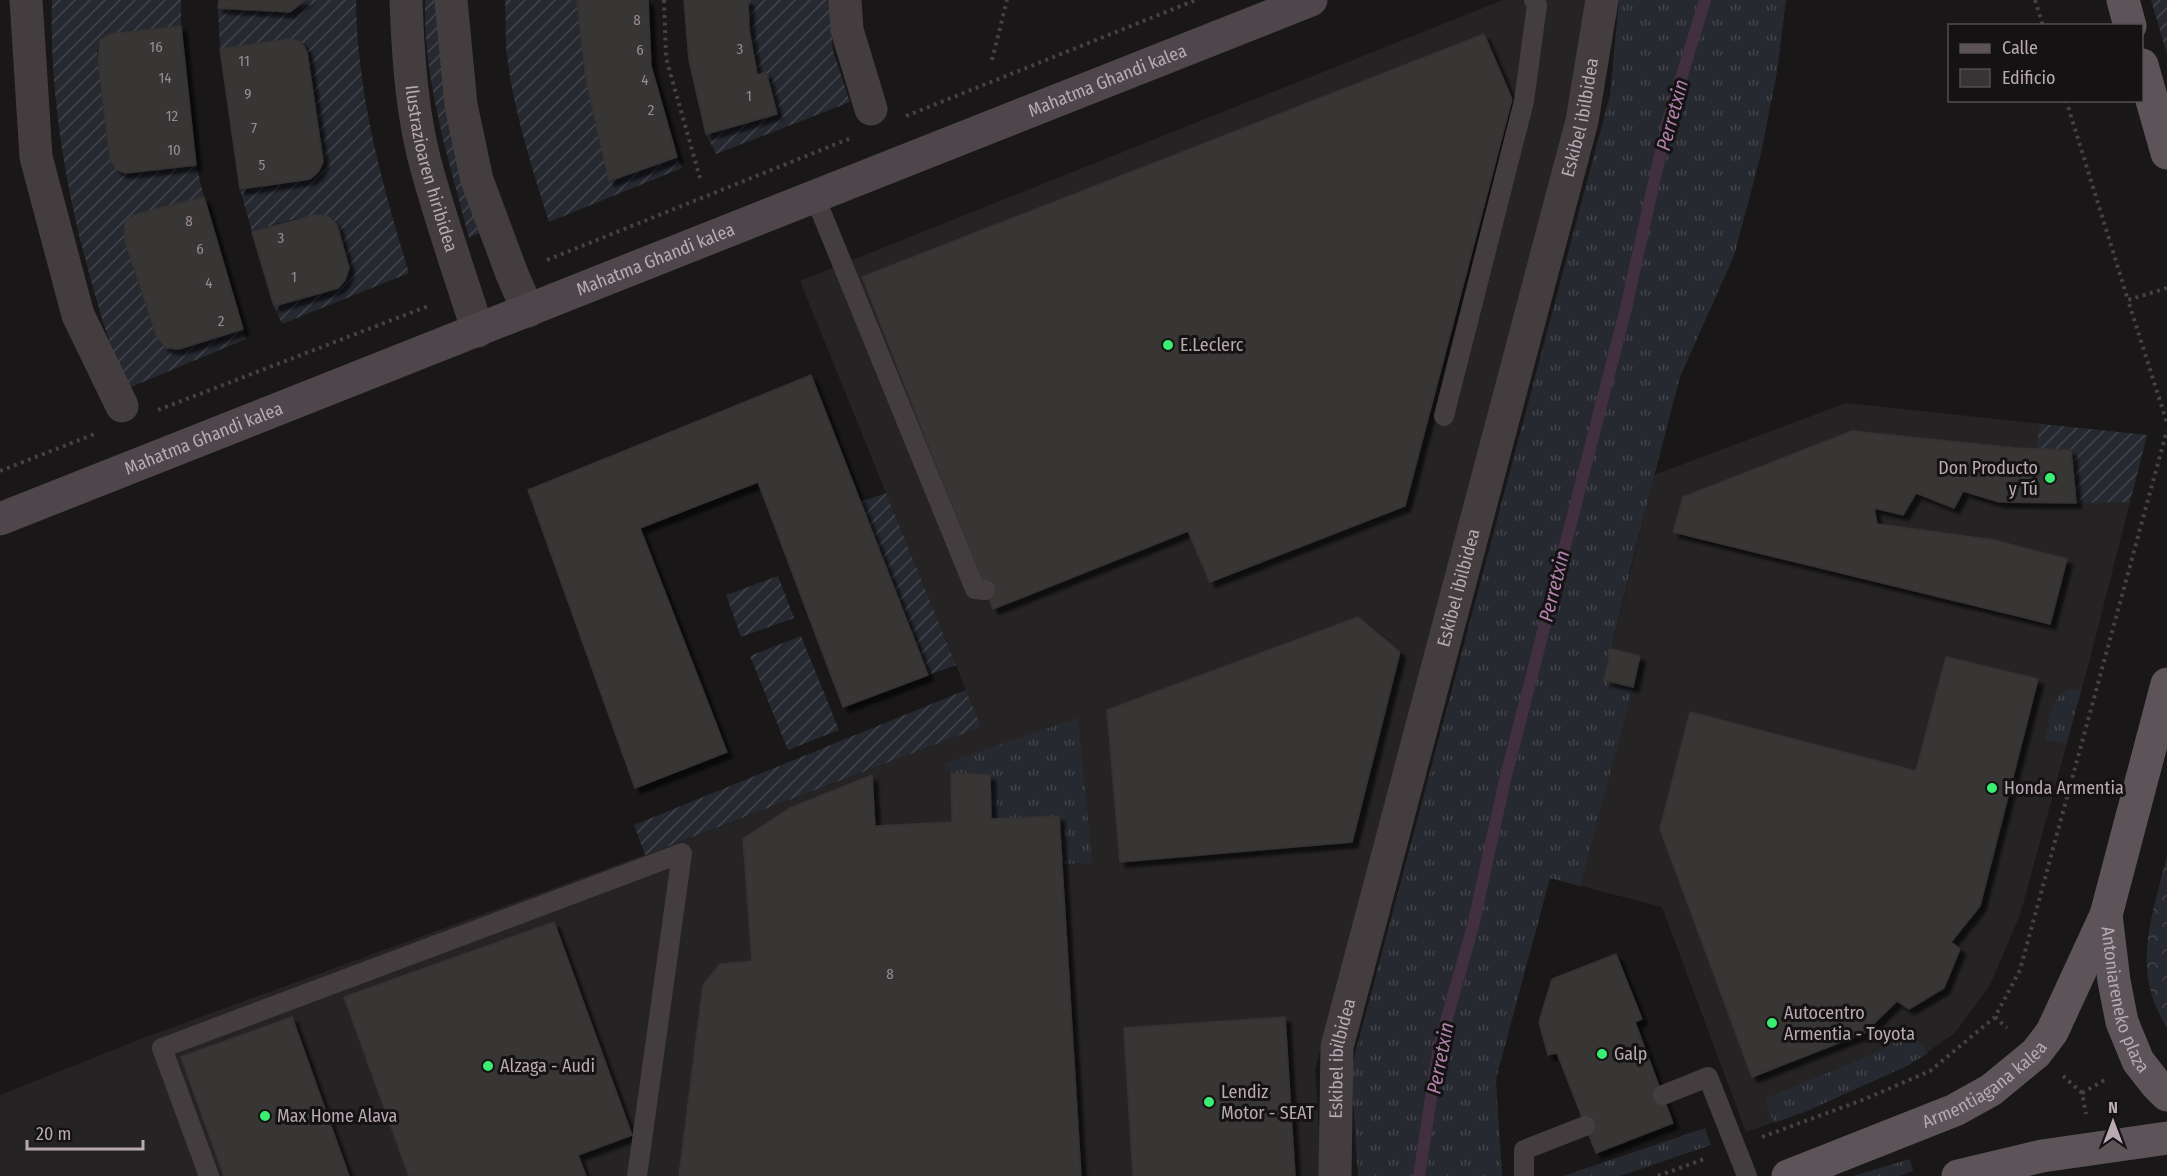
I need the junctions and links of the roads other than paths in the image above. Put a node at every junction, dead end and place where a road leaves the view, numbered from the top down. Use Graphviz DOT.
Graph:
graph roads {
  1 [pos="26,0"];
  2 [pos="406,0"];
  3 [pos="451,0"];
  4 [pos="845,0"];
  5 [pos="1311,0"];
  6 [pos="1534,0"];
  7 [pos="1602,0"];
  8 [pos="2122,0"];
  9 [pos="2129,24"];
  10 [pos="2143,69"];
  11 [pos="884,114"];
  12 [pos="2167,153"];
  13 [pos="815,197"];
  14 [pos="528,311"];
  15 [pos="478,331"];
  16 [pos="122,406"];
  17 [pos="1444,416"];
  18 [pos="0,519"];
  19 [pos="986,590"];
  20 [pos="2167,684"];
  21 [pos="2106,915"];
  22 [pos="1663,1095"];
  23 [pos="2167,1095"];
  24 [pos="1585,1126"];
  25 [pos="2167,1138"];
  26 [pos="208,1176"];
  27 [pos="638,1176"];
  28 [pos="1335,1176"];
  29 [pos="1524,1176"];
  30 [pos="1747,1176"];
  31 [pos="1788,1176"];
  32 [pos="1958,1176"];
  1 -- 16 [label="street"];
  2 -- 15 [label="street, Ilustrazioaren hiribidea"];
  3 -- 14 [label="street"];
  4 -- 11 [label="street"];
  5 -- 13 [label="main road, Mahatma Ghandi kalea"];
  6 -- 17 [label="lane"];
  7 -- 28 [label="street, Eskibel ibilbidea"];
  8 -- 9 [label="main road"];
  10 -- 12 [label="main road"];
  13 -- 14 [label="main road, Mahatma Ghandi kalea"];
  13 -- 19 [label="lane"];
  14 -- 15 [label="main road, Mahatma Ghandi kalea"];
  15 -- 18 [label="main road, Mahatma Ghandi kalea"];
  20 -- 21 [label="main road, Antoniareneko plaza"];
  21 -- 23 [label="main road, Antoniareneko plaza"];
  21 -- 31 [label="main road, Armentiagana kalea"];
  22 -- 30 [label="lane"];
  24 -- 29 [label="lane"];
  25 -- 32 [label="main road"];
  26 -- 27 [label="lane"];
}
